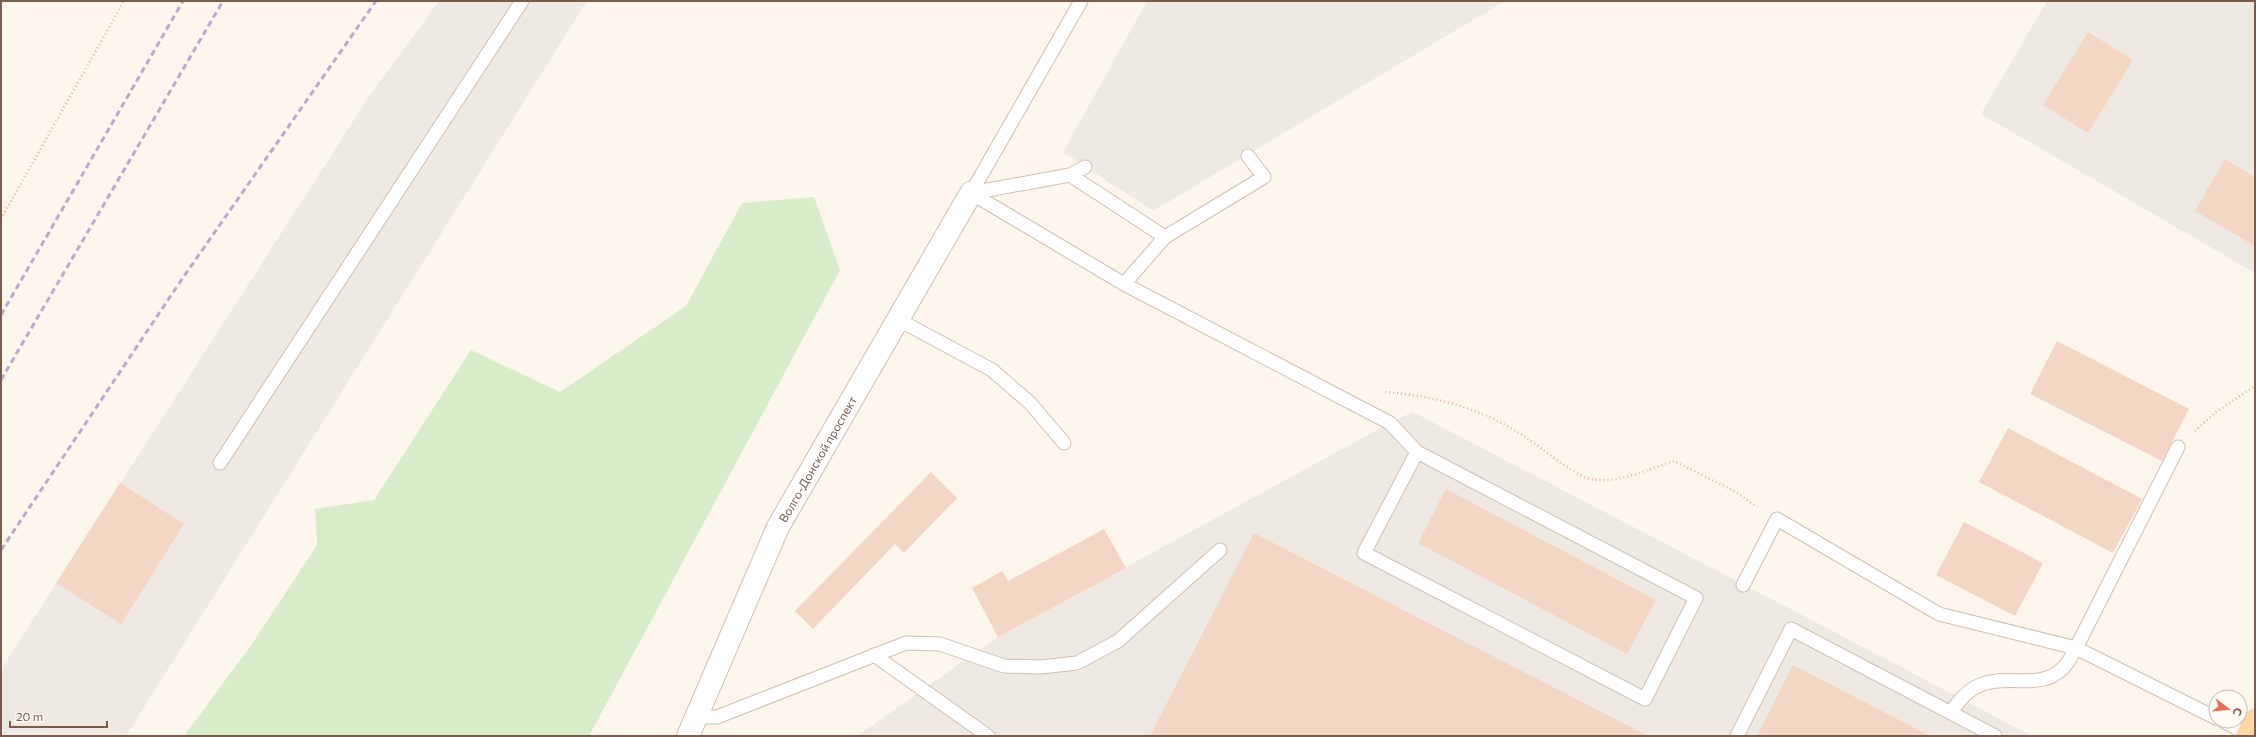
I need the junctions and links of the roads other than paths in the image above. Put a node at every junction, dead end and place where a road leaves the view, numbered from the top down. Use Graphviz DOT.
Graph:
graph roads {
  1 [pos="522,1"];
  2 [pos="1081,1"];
  3 [pos="1248,156"];
  4 [pos="1085,167"];
  5 [pos="1070,175"];
  6 [pos="971,193"];
  7 [pos="1165,237"];
  8 [pos="1124,284"];
  9 [pos="897,319"];
  10 [pos="1064,443"];
  11 [pos="2178,447"];
  12 [pos="1416,452"];
  13 [pos="220,463"];
  14 [pos="1220,550"];
  15 [pos="1743,585"];
  16 [pos="2076,648"];
  17 [pos="874,655"];
  18 [pos="1951,713"];
  19 [pos="2208,714"];
  20 [pos="697,717"];
  21 [pos="688,736"];
  22 [pos="988,736"];
  23 [pos="1737,736"];
  24 [pos="1995,736"];
  1 -- 13 [label="lane"];
  2 -- 6 [label="lane"];
  3 -- 7 [label="lane"];
  4 -- 5 [label="lane"];
  5 -- 6 [label="lane"];
  5 -- 7 [label="lane"];
  6 -- 8 [label="lane"];
  6 -- 9 [label="street, Волго-Донской проспект"];
  7 -- 8 [label="lane"];
  8 -- 12 [label="lane"];
  9 -- 10 [label="lane"];
  9 -- 20 [label="street, Волго-Донской проспект"];
  11 -- 16 [label="lane"];
  12 -- 12 [label="lane"];
  14 -- 17 [label="lane"];
  15 -- 16 [label="lane"];
  16 -- 18 [label="lane"];
  16 -- 19 [label="lane"];
  17 -- 20 [label="lane"];
  17 -- 22 [label="lane"];
  18 -- 23 [label="lane"];
  18 -- 24 [label="lane"];
  20 -- 21 [label="street, Волго-Донской проспект"];
}
